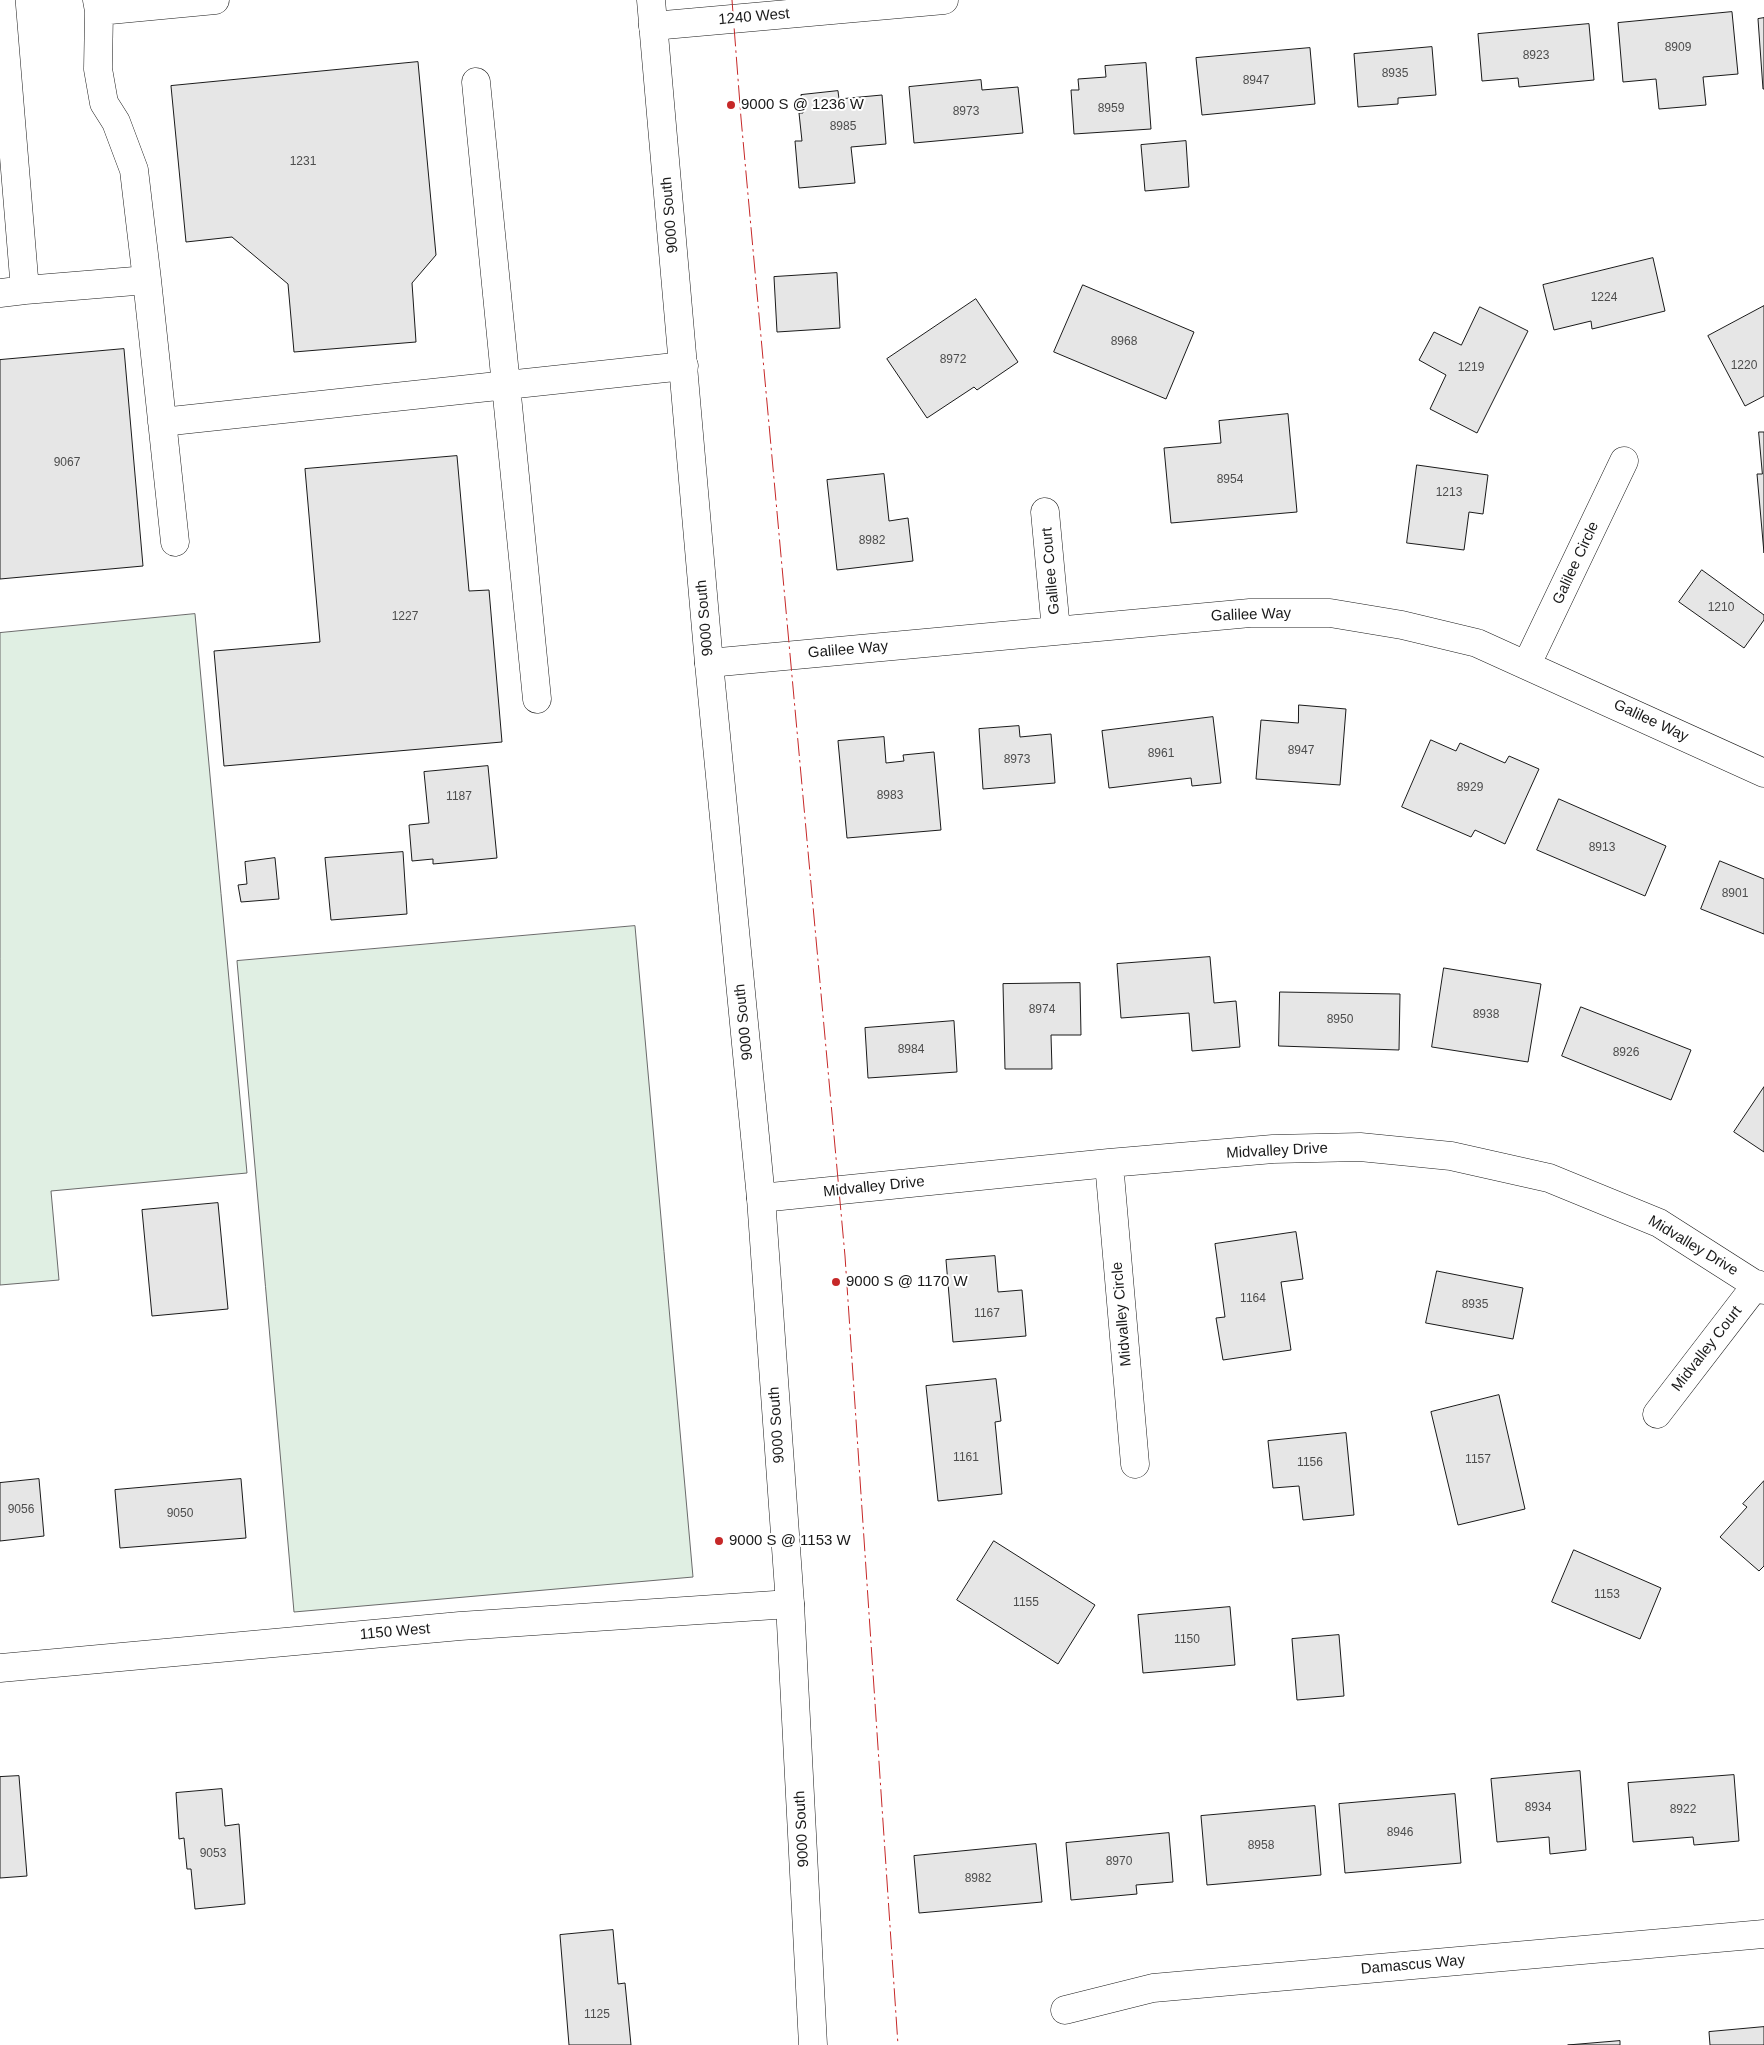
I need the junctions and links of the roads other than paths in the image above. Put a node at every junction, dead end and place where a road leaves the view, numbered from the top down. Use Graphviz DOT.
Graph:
graph roads {
  1 [pos="1,0"];
  2 [pos="216,0"];
  3 [pos="944,0"];
  4 [pos="98,6"];
  5 [pos="652,13"];
  6 [pos="476,82"];
  7 [pos="147,280"];
  8 [pos="12,291"];
  9 [pos="684,366"];
  10 [pos="507,385"];
  11 [pos="162,422"];
  12 [pos="1624,461"];
  13 [pos="1045,512"];
  14 [pos="175,542"];
  15 [pos="1056,630"];
  16 [pos="709,663"];
  17 [pos="1527,664"];
  18 [pos="537,699"];
  19 [pos="1764,773"];
  20 [pos="1109,1163"];
  21 [pos="761,1198"];
  22 [pos="1761,1287"];
  23 [pos="1656,1414"];
  24 [pos="1134,1464"];
  25 [pos="790,1604"];
  26 [pos="0,1668"];
  27 [pos="1764,1934"];
  28 [pos="1065,2010"];
  29 [pos="813,2045"];
  1 -- 8 [label="street"];
  2 -- 4 [label="street"];
  3 -- 5 [label="street, 1240 West"];
  4 -- 7 [label="street"];
  5 -- 9 [label="street, 9000 South"];
  6 -- 10 [label="street"];
  7 -- 8 [label="street"];
  7 -- 11 [label="street"];
  9 -- 10 [label="street"];
  9 -- 16 [label="street, 9000 South"];
  10 -- 11 [label="street"];
  10 -- 18 [label="street"];
  11 -- 14 [label="street"];
  12 -- 17 [label="street, Galilee Circle"];
  13 -- 15 [label="street, Galilee Court"];
  15 -- 16 [label="street, Galilee Way"];
  15 -- 17 [label="street, Galilee Way"];
  16 -- 21 [label="street, 9000 South"];
  17 -- 19 [label="street, Galilee Way"];
  20 -- 21 [label="street, Midvalley Drive"];
  20 -- 22 [label="street, Midvalley Drive"];
  20 -- 24 [label="street, Midvalley Circle"];
  21 -- 25 [label="street, 9000 South"];
  22 -- 23 [label="street, Midvalley Court"];
  25 -- 26 [label="street, 1150 West"];
  25 -- 29 [label="street, 9000 South"];
  27 -- 28 [label="street, Damascus Way"];
}
